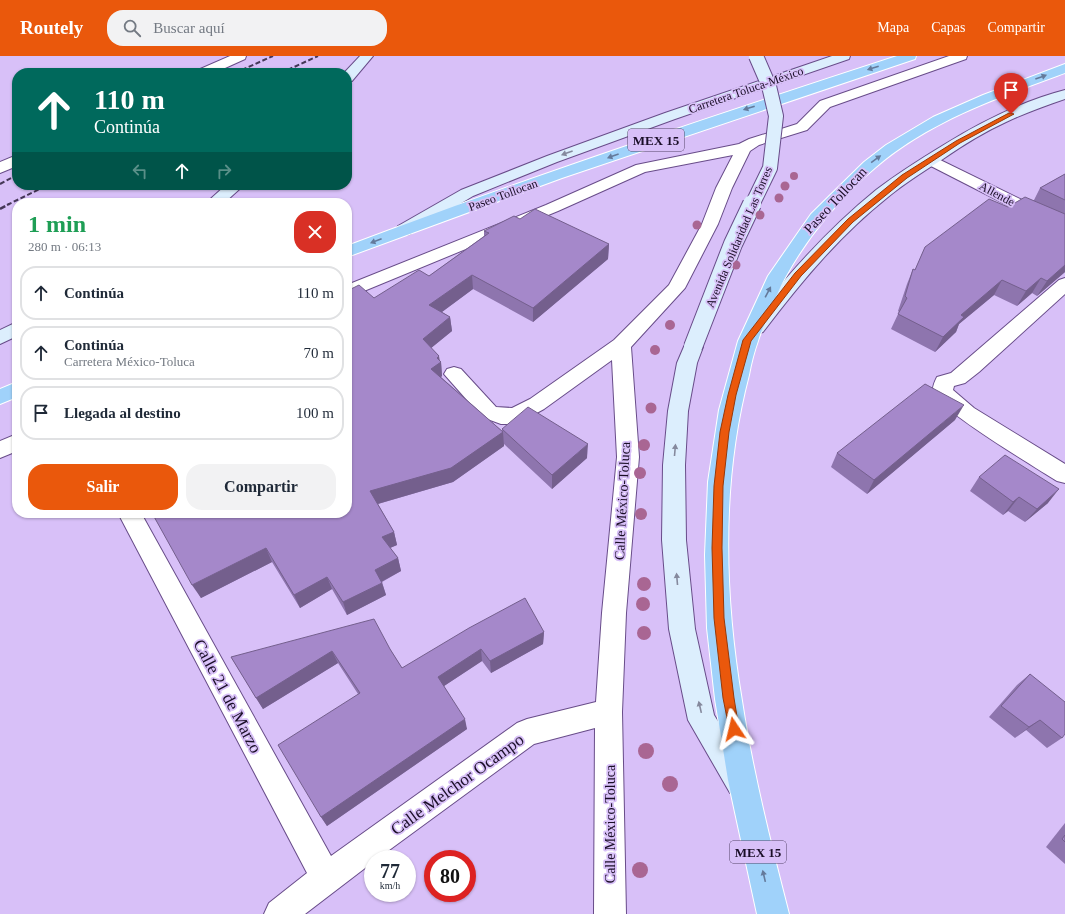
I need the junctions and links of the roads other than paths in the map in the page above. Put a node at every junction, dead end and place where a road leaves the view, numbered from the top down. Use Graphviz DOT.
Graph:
graph roads {
  1 [pos="240,56"];
  2 [pos="367,56"];
  3 [pos="756,56"];
  4 [pos="844,56"];
  5 [pos="910,56"];
  6 [pos="961,56"];
  7 [pos="214,68"];
  8 [pos="1065,68"];
  9 [pos="352,72"];
  10 [pos="1065,94"];
  11 [pos="744,148"];
  12 [pos="930,160"];
  13 [pos="12,162"];
  14 [pos="0,168"];
  15 [pos="230,190"];
  16 [pos="220,198"];
  17 [pos="1065,226"];
  18 [pos="404,230"];
  19 [pos="352,250"];
  20 [pos="1065,284"];
  21 [pos="352,290"];
  22 [pos="12,331"];
  23 [pos="0,338"];
  24 [pos="747,340"];
  25 [pos="621,345"];
  26 [pos="454,374"];
  27 [pos="12,391"];
  28 [pos="0,397"];
  29 [pos="12,444"];
  30 [pos="0,450"];
  31 [pos="1065,475"];
  32 [pos="132,518"];
  33 [pos="609,712"];
  34 [pos="744,791"];
  35 [pos="326,878"];
  36 [pos="280,914"];
  37 [pos="610,914"];
  38 [pos="772,914"];
  1 -- 7 [label="street"];
  2 -- 9 [label="main road"];
  34 -- 3 [label="main road, Avenida Solidaridad Las Torres, one-way, bridge"];
  4 -- 18 [label="main road, Carretera Toluca-México, one-way"];
  5 -- 18 [label="highway, Paseo Tollocan / MEX 15, one-way"];
  6 -- 11 [label="street"];
  24 -- 8 [label="highway, Paseo Tollocan / MEX 15, one-way"];
  10 -- 12 [label="main road"];
  11 -- 21 [label="street"];
  11 -- 25 [label="street"];
  12 -- 17 [label="street, Allende"];
  12 -- 24 [label="main road"];
  13 -- 14 [label="street"];
  15 -- 16 [label="main road"];
  18 -- 19 [label="highway, Paseo Tollocan / MEX 15, one-way"];
  20 -- 31 [label="street"];
  22 -- 23 [label="main road"];
  24 -- 34 [label="highway, Paseo Tollocan / MEX 15"];
  25 -- 26 [label="street"];
  25 -- 33 [label="street, Calle México-Toluca"];
  27 -- 28 [label="highway"];
  29 -- 30 [label="street"];
  32 -- 35 [label="street, Calle 21 de Marzo"];
  33 -- 35 [label="street, Calle Melchor Ocampo"];
  33 -- 37 [label="street, Calle México-Toluca"];
  38 -- 34 [label="highway, Paseo Tollocan / MEX 15, one-way"];
  35 -- 36 [label="street, Calle Melchor Ocampo"];
}
